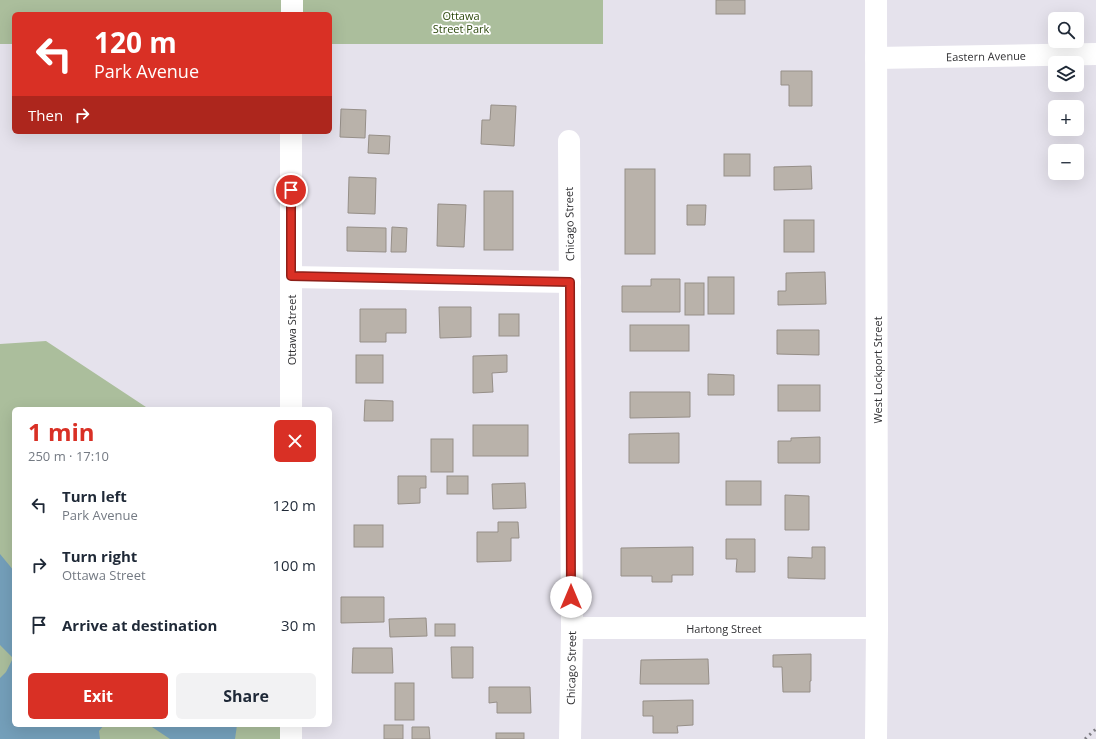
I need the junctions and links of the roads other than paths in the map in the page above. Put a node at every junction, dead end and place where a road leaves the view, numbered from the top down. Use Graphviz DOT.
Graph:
graph roads {
  1 [pos="292,0"];
  2 [pos="876,0"];
  3 [pos="292,12"];
  4 [pos="1096,54"];
  5 [pos="876,58"];
  6 [pos="291,134"];
  7 [pos="569,142"];
  8 [pos="291,276"];
  9 [pos="570,282"];
  10 [pos="291,407"];
  11 [pos="572,628"];
  12 [pos="877,628"];
  13 [pos="290,727"];
  14 [pos="290,739"];
  15 [pos="570,739"];
  16 [pos="876,739"];
  1 -- 3 [label="street"];
  2 -- 5 [label="street, West Lockport Street"];
  4 -- 5 [label="street, Eastern Avenue"];
  5 -- 12 [label="street, West Lockport Street"];
  6 -- 8 [label="street, Ottawa Street"];
  7 -- 9 [label="street, Chicago Street"];
  8 -- 9 [label="street"];
  8 -- 10 [label="street, Ottawa Street"];
  9 -- 11 [label="street, Chicago Street"];
  11 -- 12 [label="street, Hartong Street"];
  11 -- 15 [label="street, Chicago Street"];
  12 -- 16 [label="street, West Lockport Street"];
  13 -- 14 [label="street"];
}
